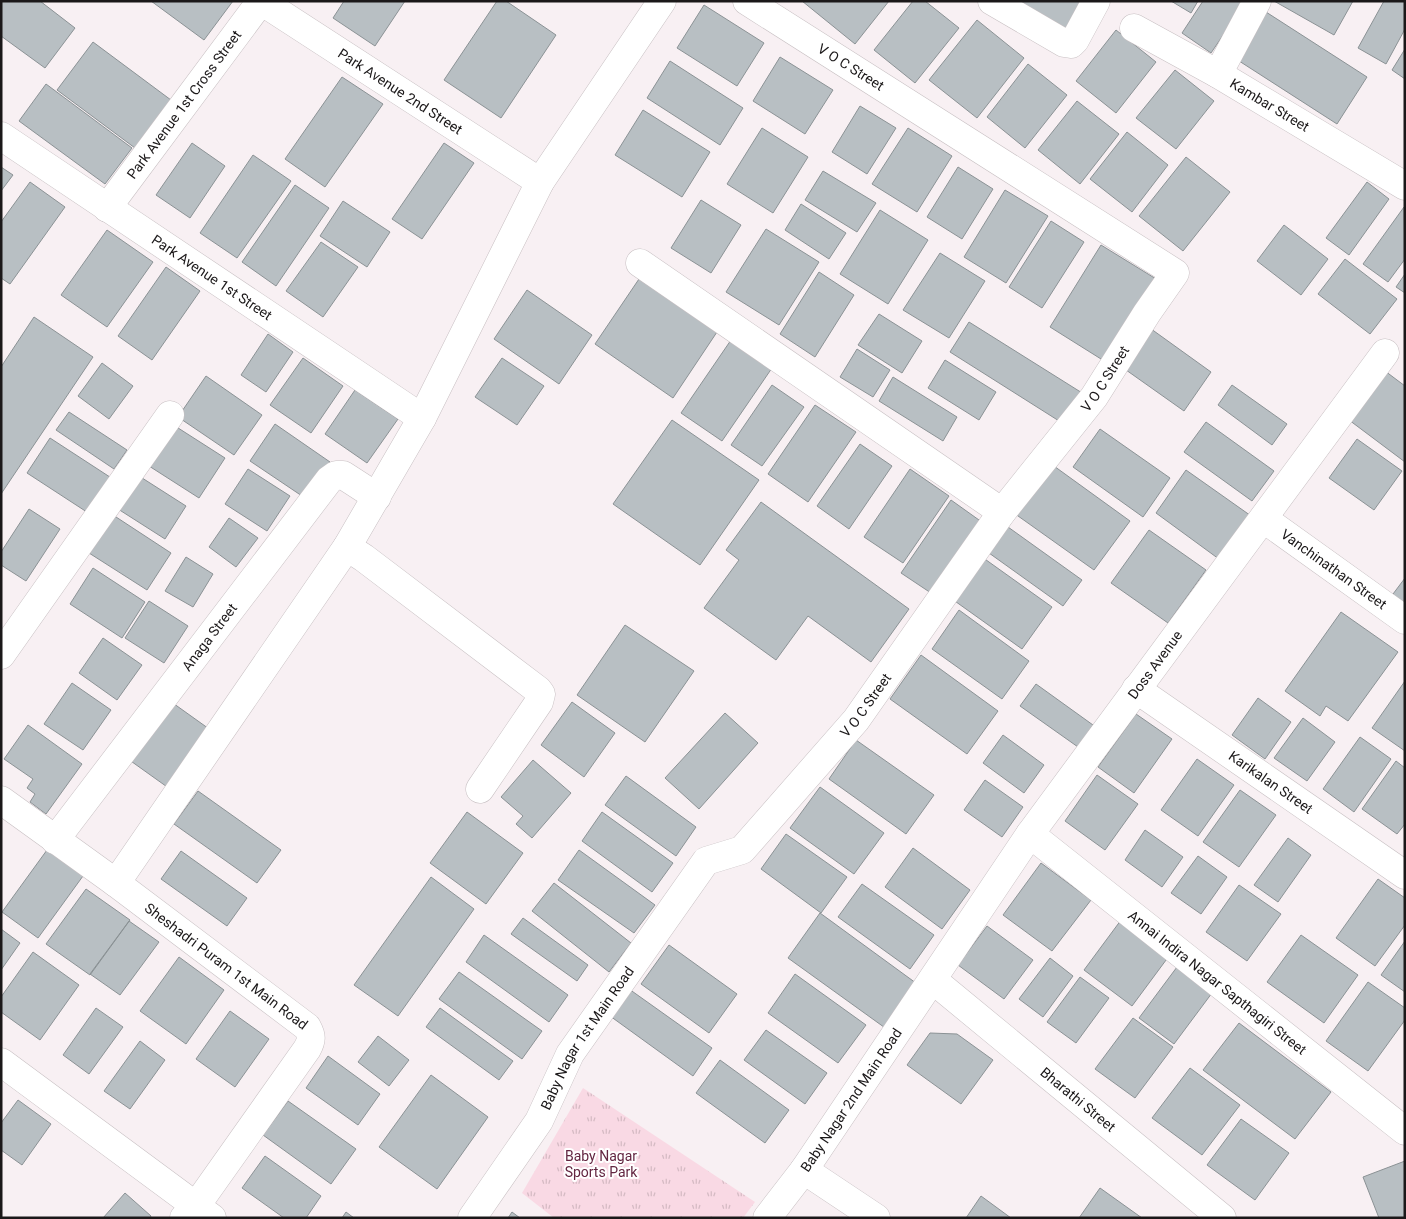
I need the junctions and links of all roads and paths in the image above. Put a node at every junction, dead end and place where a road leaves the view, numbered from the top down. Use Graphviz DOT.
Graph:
graph roads {
  1 [pos="261,1"];
  2 [pos="662,1"];
  3 [pos="747,1"];
  4 [pos="992,1"];
  5 [pos="1096,1"];
  6 [pos="1258,1"];
  7 [pos="1134,28"];
  8 [pos="1218,74"];
  9 [pos="1,136"];
  10 [pos="540,182"];
  11 [pos="1405,186"];
  12 [pos="107,208"];
  13 [pos="640,263"];
  14 [pos="1385,353"];
  15 [pos="170,415"];
  16 [pos="422,418"];
  17 [pos="377,497"];
  18 [pos="1002,512"];
  19 [pos="1264,518"];
  20 [pos="347,546"];
  21 [pos="1405,620"];
  22 [pos="1,654"];
  23 [pos="1136,689"];
  24 [pos="480,789"];
  25 [pos="1,800"];
  26 [pos="1030,834"];
  27 [pos="56,840"];
  28 [pos="706,861"];
  29 [pos="1405,875"];
  30 [pos="116,883"];
  31 [pos="933,980"];
  32 [pos="1,1062"];
  33 [pos="1405,1131"];
  34 [pos="804,1170"];
  35 [pos="197,1214"];
  36 [pos="472,1218"];
  37 [pos="768,1218"];
  38 [pos="876,1218"];
  39 [pos="1222,1218"];
  1 -- 10 [label="street, Park Avenue 2nd Street"];
  1 -- 12 [label="street, Park Avenue 1st Cross Street"];
  2 -- 10 [label="street"];
  3 -- 18 [label="street, V O C Street"];
  4 -- 5 [label="street"];
  6 -- 8 [label="street"];
  7 -- 8 [label="street, Kambar Street"];
  8 -- 11 [label="street, Kambar Street"];
  9 -- 12 [label="street, Park Avenue 1st Street"];
  10 -- 16 [label="street"];
  12 -- 16 [label="street, Park Avenue 1st Street"];
  13 -- 18 [label="street"];
  14 -- 19 [label="street, Doss Avenue"];
  15 -- 22 [label="street"];
  16 -- 17 [label="street"];
  17 -- 20 [label="street"];
  17 -- 27 [label="street, Anaga Street"];
  18 -- 28 [label="street, V O C Street"];
  19 -- 21 [label="street, Vanchinathan Street"];
  19 -- 23 [label="street, Doss Avenue"];
  20 -- 24 [label="street"];
  20 -- 30 [label="street"];
  23 -- 26 [label="street, Doss Avenue"];
  23 -- 29 [label="street, Karikalan Street"];
  25 -- 27 [label="street"];
  26 -- 31 [label="street, Doss Avenue"];
  26 -- 33 [label="street, Annai Indira Nagar Sapthagiri Street"];
  27 -- 30 [label="street"];
  28 -- 36 [label="street, Baby Nagar 1st Main Road"];
  30 -- 35 [label="street, Sheshadri Puram 1st Main Road"];
  31 -- 34 [label="street, Baby Nagar 2nd Main Road"];
  31 -- 39 [label="street, Bharathi Street"];
  32 -- 35 [label="street"];
  34 -- 37 [label="street, Baby Nagar 2nd Main Road"];
  34 -- 38 [label="street"];
}
